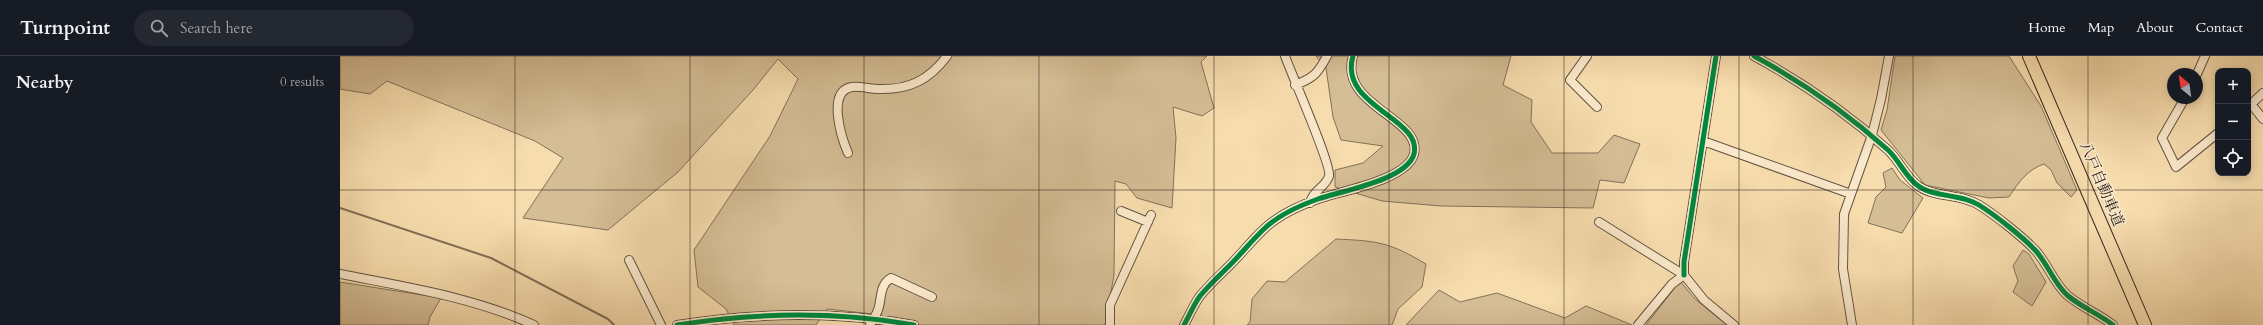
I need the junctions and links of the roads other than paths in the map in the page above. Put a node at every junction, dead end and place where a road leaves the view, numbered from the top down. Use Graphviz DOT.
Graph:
graph roads {
  1 [pos="947,56"];
  2 [pos="1285,56"];
  3 [pos="1327,56"];
  4 [pos="1353,56"];
  5 [pos="1587,56"];
  6 [pos="1716,56"];
  7 [pos="1754,56"];
  8 [pos="1889,56"];
  9 [pos="2029,56"];
  10 [pos="2205,56"];
  11 [pos="2200,68"];
  12 [pos="1295,85"];
  13 [pos="2263,94"];
  14 [pos="2182,104"];
  15 [pos="2251,104"];
  16 [pos="2251,106"];
  17 [pos="1597,107"];
  18 [pos="2263,119"];
  19 [pos="1872,135"];
  20 [pos="2215,135"];
  21 [pos="1703,141"];
  22 [pos="848,153"];
  23 [pos="1851,194"];
  24 [pos="1310,203"];
  25 [pos="1121,211"];
  26 [pos="1599,222"];
  27 [pos="629,260"];
  28 [pos="340,274"];
  29 [pos="1684,275"];
  30 [pos="932,297"];
  31 [pos="872,322"];
  32 [pos="2103,322"];
  33 [pos="534,325"];
  34 [pos="661,325"];
  35 [pos="677,325"];
  36 [pos="914,325"];
  37 [pos="1110,325"];
  38 [pos="1184,325"];
  39 [pos="1638,325"];
  40 [pos="1734,325"];
  41 [pos="1852,325"];
  42 [pos="2113,325"];
  43 [pos="2144,325"];
  1 -- 22 [label="street"];
  2 -- 12 [label="street"];
  3 -- 12 [label="street"];
  4 -- 24 [label="street"];
  5 -- 17 [label="street"];
  6 -- 21 [label="street"];
  7 -- 19 [label="street"];
  8 -- 19 [label="street"];
  9 -- 43 [label="highway, 八戸自動車道"];
  10 -- 11 [label="street"];
  12 -- 24 [label="street"];
  13 -- 15 [label="street"];
  14 -- 20 [label="street"];
  16 -- 18 [label="street"];
  19 -- 23 [label="street"];
  19 -- 32 [label="street"];
  21 -- 23 [label="street"];
  21 -- 29 [label="street"];
  23 -- 41 [label="street"];
  24 -- 38 [label="street"];
  25 -- 37 [label="street"];
  26 -- 29 [label="street"];
  27 -- 34 [label="street"];
  28 -- 33 [label="street"];
  29 -- 39 [label="street"];
  29 -- 40 [label="street"];
  30 -- 31 [label="street"];
  31 -- 35 [label="street"];
  31 -- 36 [label="street"];
  32 -- 42 [label="street"];
}
